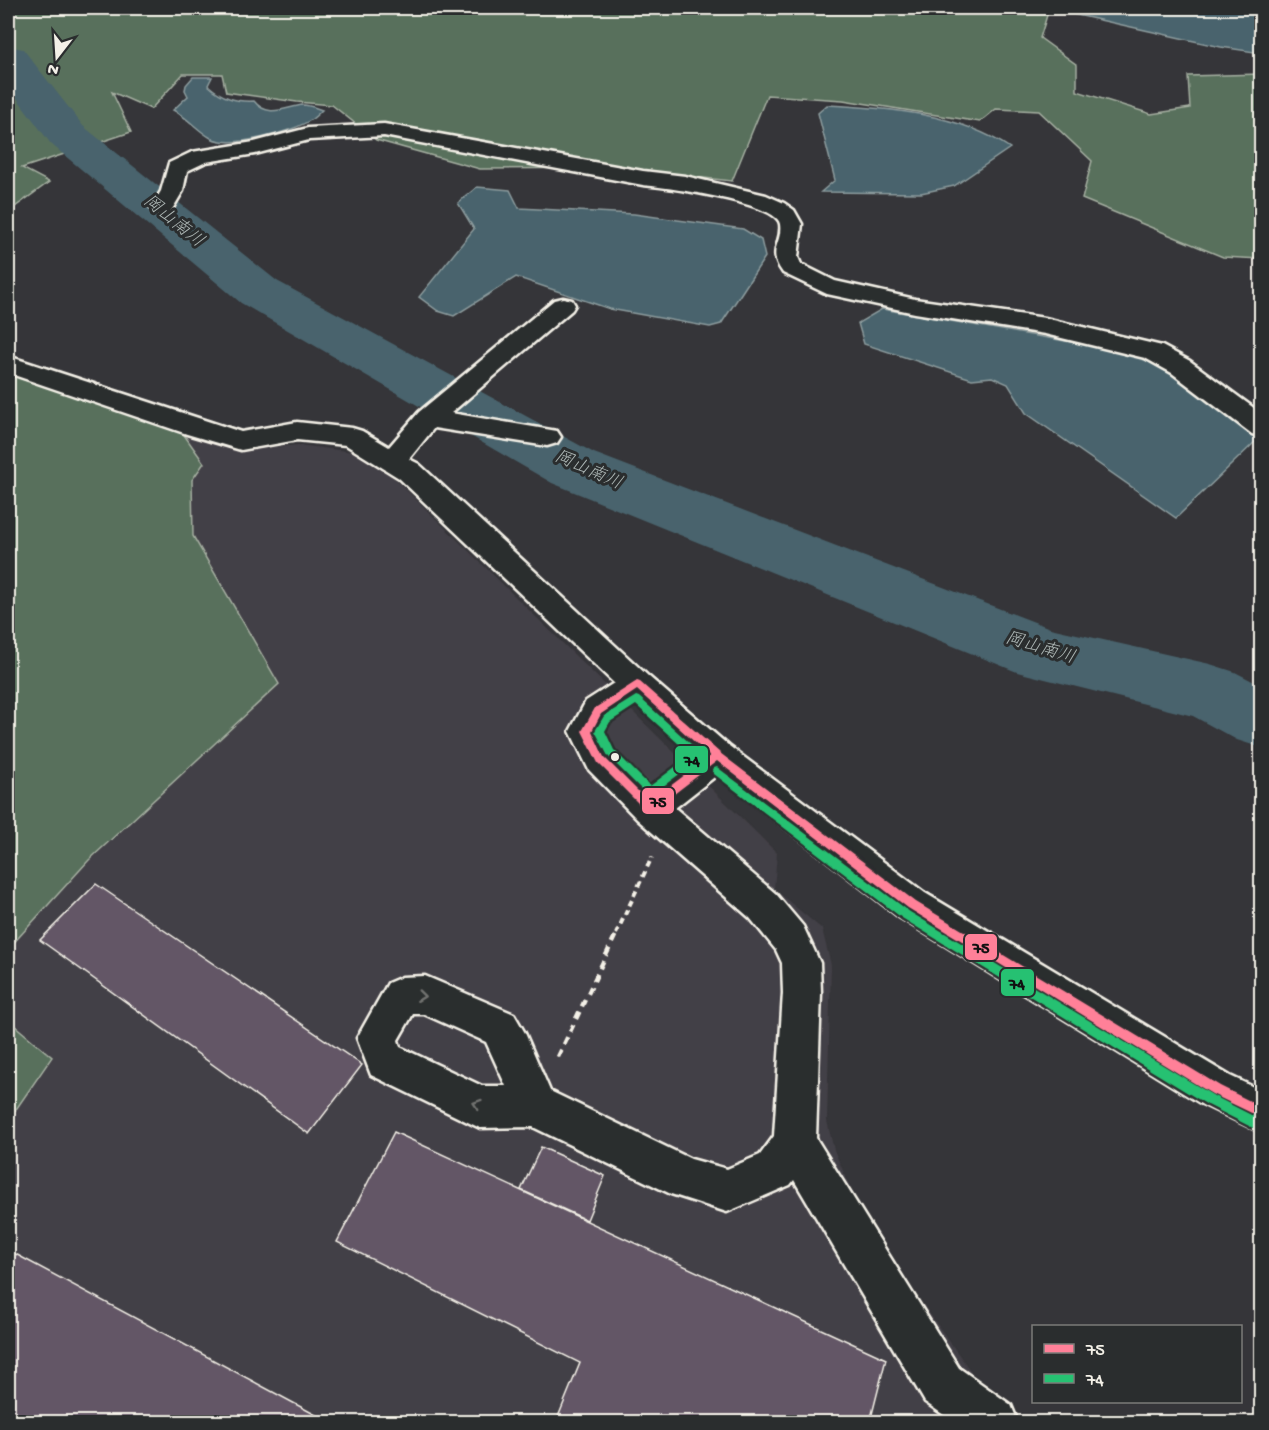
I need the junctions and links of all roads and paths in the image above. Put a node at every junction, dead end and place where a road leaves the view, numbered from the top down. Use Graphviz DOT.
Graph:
graph roads {
  1 [pos="162,208"];
  2 [pos="563,304"];
  3 [pos="8,364"];
  4 [pos="428,418"];
  5 [pos="1262,428"];
  6 [pos="547,436"];
  7 [pos="392,461"];
  8 [pos="637,685"];
  9 [pos="717,756"];
  10 [pos="659,816"];
  11 [pos="535,1107"];
  12 [pos="1262,1113"];
  13 [pos="795,1143"];
  14 [pos="994,1422"];
  1 -- 5 [label="street"];
  2 -- 4 [label="street"];
  3 -- 7 [label="street"];
  4 -- 6 [label="street"];
  4 -- 7 [label="street"];
  7 -- 8 [label="street"];
  8 -- 9 [label="street"];
  8 -- 10 [label="street"];
  9 -- 10 [label="street"];
  9 -- 12 [label="street"];
  10 -- 11 [label="path"];
  10 -- 13 [label="street"];
  11 -- 13 [label="street"];
  13 -- 14 [label="street"];
}
